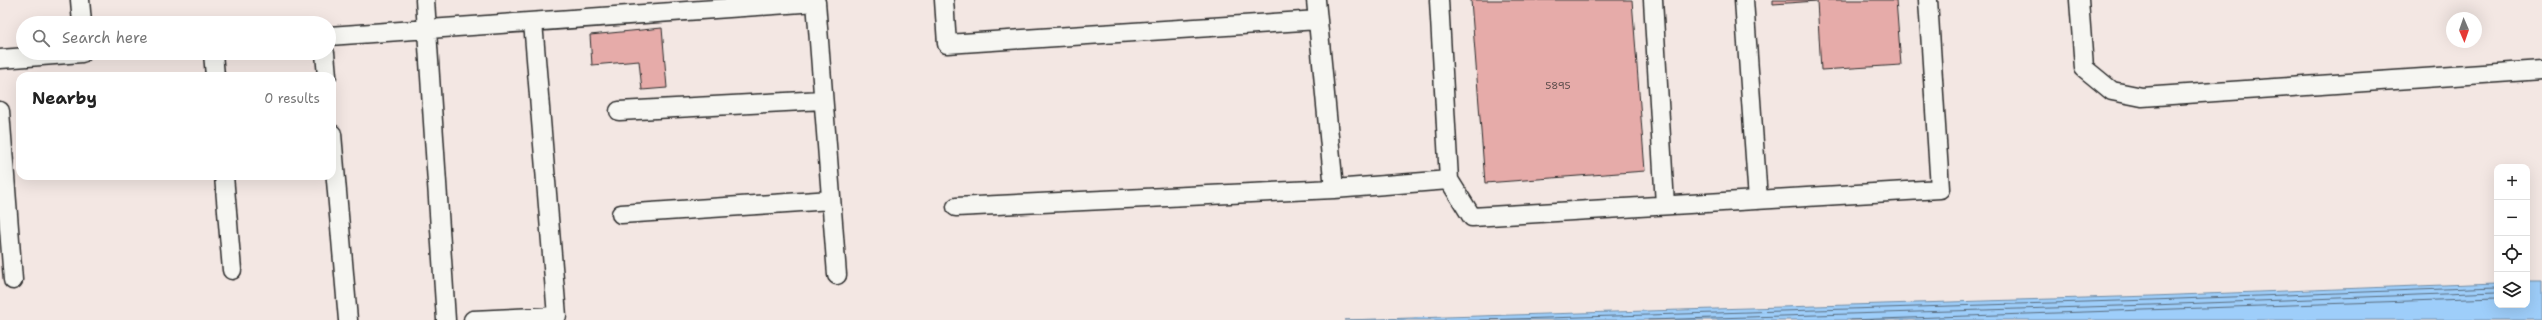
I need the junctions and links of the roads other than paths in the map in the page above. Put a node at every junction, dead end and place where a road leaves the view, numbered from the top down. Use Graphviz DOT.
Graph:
graph roads {
  1 [pos="80,0"];
  2 [pos="425,0"];
  3 [pos="944,0"];
  4 [pos="1316,0"];
  5 [pos="1439,0"];
  6 [pos="1653,0"];
  7 [pos="1744,0"];
  8 [pos="1928,0"];
  9 [pos="2080,0"];
  10 [pos="81,16"];
  11 [pos="1318,20"];
  12 [pos="533,22"];
  13 [pos="426,29"];
  14 [pos="336,35"];
  15 [pos="16,58"];
  16 [pos="0,59"];
  17 [pos="214,60"];
  18 [pos="326,60"];
  19 [pos="2542,70"];
  20 [pos="215,72"];
  21 [pos="327,72"];
  22 [pos="823,100"];
  23 [pos="0,111"];
  24 [pos="619,111"];
  25 [pos="224,180"];
  26 [pos="336,180"];
  27 [pos="1449,180"];
  28 [pos="1334,189"];
  29 [pos="831,200"];
  30 [pos="1758,200"];
  31 [pos="1665,205"];
  32 [pos="956,207"];
  33 [pos="621,214"];
  34 [pos="232,270"];
  35 [pos="837,275"];
  36 [pos="13,280"];
  37 [pos="348,320"];
  38 [pos="446,320"];
  39 [pos="473,320"];
  1 -- 10 [label="lane"];
  2 -- 13 [label="lane"];
  3 -- 11 [label="lane"];
  4 -- 11 [label="lane"];
  5 -- 27 [label="lane"];
  6 -- 31 [label="lane"];
  7 -- 30 [label="lane"];
  8 -- 30 [label="lane"];
  9 -- 19 [label="lane"];
  11 -- 28 [label="lane"];
  12 -- 13 [label="lane"];
  12 -- 22 [label="lane"];
  12 -- 39 [label="lane"];
  13 -- 14 [label="lane"];
  13 -- 38 [label="lane"];
  15 -- 16 [label="lane"];
  17 -- 20 [label="lane"];
  18 -- 21 [label="lane"];
  22 -- 24 [label="lane"];
  22 -- 29 [label="lane"];
  23 -- 36 [label="lane"];
  25 -- 34 [label="lane"];
  26 -- 37 [label="lane"];
  27 -- 28 [label="lane"];
  27 -- 31 [label="lane"];
  28 -- 32 [label="lane"];
  29 -- 33 [label="lane"];
  29 -- 35 [label="lane"];
  30 -- 31 [label="lane"];
}
